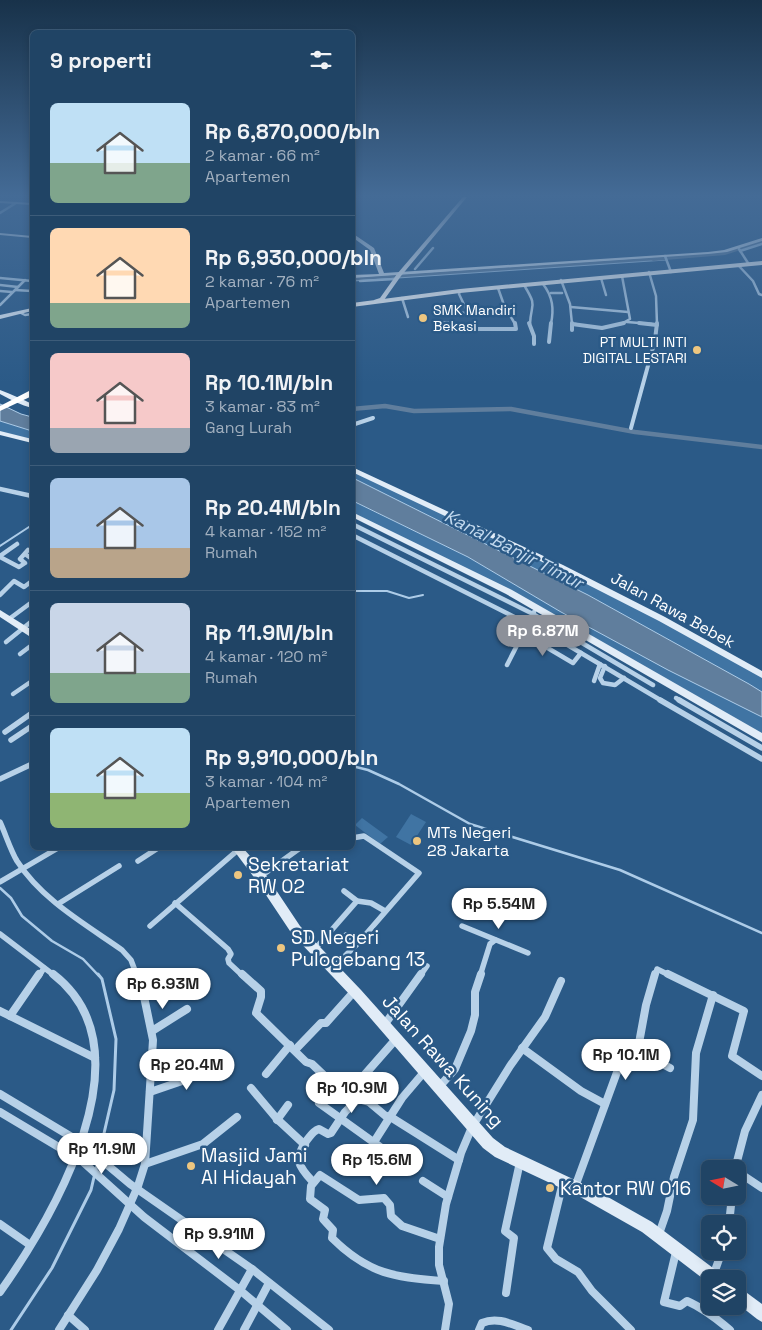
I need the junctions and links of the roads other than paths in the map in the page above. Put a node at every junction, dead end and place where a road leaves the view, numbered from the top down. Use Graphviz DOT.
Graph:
graph roads {
  1 [pos="374,259"];
  2 [pos="413,259"];
  3 [pos="424,259"];
  4 [pos="646,259"];
  5 [pos="666,259"];
  6 [pos="745,259"];
  7 [pos="748,263"];
  8 [pos="762,263"];
  9 [pos="737,265"];
  10 [pos="415,269"];
  11 [pos="671,271"];
  12 [pos="649,273"];
  13 [pos="355,276"];
  14 [pos="398,276"];
  15 [pos="622,276"];
  16 [pos="378,277"];
  17 [pos="0,278"];
  18 [pos="601,278"];
  19 [pos="25,280"];
  20 [pos="30,281"];
  21 [pos="360,281"];
  22 [pos="561,281"];
  23 [pos="543,284"];
  24 [pos="0,285"];
  25 [pos="524,285"];
  26 [pos="18,287"];
  27 [pos="495,288"];
  28 [pos="480,289"];
  29 [pos="760,290"];
  30 [pos="0,291"];
  31 [pos="14,291"];
  32 [pos="30,291"];
  33 [pos="460,291"];
  34 [pos="551,293"];
  35 [pos="562,293"];
  36 [pos="606,295"];
  37 [pos="762,295"];
  38 [pos="402,298"];
  39 [pos="379,300"];
  40 [pos="355,304"];
  41 [pos="0,305"];
  42 [pos="571,307"];
  43 [pos="30,311"];
  44 [pos="452,312"];
  45 [pos="508,312"];
  46 [pos="628,312"];
  47 [pos="468,313"];
  48 [pos="22,314"];
  49 [pos="30,314"];
  50 [pos="0,317"];
  51 [pos="408,317"];
  52 [pos="627,322"];
  53 [pos="437,323"];
  54 [pos="572,324"];
  55 [pos="657,325"];
  56 [pos="572,330"];
  57 [pos="550,342"];
  58 [pos="534,344"];
  59 [pos="0,392"];
  60 [pos="30,396"];
  61 [pos="17,402"];
  62 [pos="30,405"];
  63 [pos="0,410"];
  64 [pos="373,418"];
  65 [pos="355,424"];
  66 [pos="631,428"];
  67 [pos="0,433"];
  68 [pos="30,440"];
  69 [pos="355,470"];
  70 [pos="0,489"];
  71 [pos="30,496"];
  72 [pos="355,515"];
  73 [pos="355,525"];
  74 [pos="355,537"];
  75 [pos="17,544"];
  76 [pos="0,556"];
  77 [pos="30,557"];
  78 [pos="30,582"];
  79 [pos="0,595"];
  80 [pos="30,603"];
  81 [pos="535,611"];
  82 [pos="0,613"];
  83 [pos="9,619"];
  84 [pos="30,623"];
  85 [pos="528,625"];
  86 [pos="24,629"];
  87 [pos="30,633"];
  88 [pos="524,634"];
  89 [pos="558,640"];
  90 [pos="6,642"];
  91 [pos="30,646"];
  92 [pos="550,650"];
  93 [pos="582,653"];
  94 [pos="20,654"];
  95 [pos="508,665"];
  96 [pos="602,665"];
  97 [pos="762,675"];
  98 [pos="624,678"];
  99 [pos="594,681"];
  100 [pos="30,683"];
  101 [pos="653,685"];
  102 [pos="12,694"];
  103 [pos="676,698"];
  104 [pos="30,714"];
  105 [pos="724,726"];
  106 [pos="30,727"];
  107 [pos="5,732"];
  108 [pos="717,735"];
  109 [pos="762,738"];
  110 [pos="11,740"];
  111 [pos="762,748"];
  112 [pos="762,760"];
  113 [pos="30,765"];
  114 [pos="0,779"];
  115 [pos="0,822"];
  116 [pos="355,837"];
  117 [pos="55,850"];
  118 [pos="154,850"];
  119 [pos="236,850"];
  120 [pos="240,850"];
  121 [pos="297,850"];
  122 [pos="138,861"];
  123 [pos="119,866"];
  124 [pos="22,869"];
  125 [pos="260,876"];
  126 [pos="0,882"];
  127 [pos="344,891"];
  128 [pos="357,901"];
  129 [pos="175,903"];
  130 [pos="58,904"];
  131 [pos="386,911"];
  132 [pos="150,926"];
  133 [pos="462,926"];
  134 [pos="0,934"];
  135 [pos="346,935"];
  136 [pos="495,940"];
  137 [pos="356,945"];
  138 [pos="314,949"];
  139 [pos="528,953"];
  140 [pos="427,966"];
  141 [pos="44,968"];
  142 [pos="332,968"];
  143 [pos="561,981"];
  144 [pos="358,994"];
  145 [pos="713,995"];
  146 [pos="187,1009"];
  147 [pos="0,1011"];
  148 [pos="10,1016"];
  149 [pos="384,1025"];
  150 [pos="152,1031"];
  151 [pos="396,1038"];
  152 [pos="292,1048"];
  153 [pos="522,1048"];
  154 [pos="633,1048"];
  155 [pos="95,1058"];
  156 [pos="208,1060"];
  157 [pos="670,1068"];
  158 [pos="426,1071"];
  159 [pos="266,1074"];
  160 [pos="762,1076"];
  161 [pos="439,1087"];
  162 [pos="251,1088"];
  163 [pos="150,1092"];
  164 [pos="0,1094"];
  165 [pos="762,1095"];
  166 [pos="356,1100"];
  167 [pos="318,1103"];
  168 [pos="605,1104"];
  169 [pos="288,1105"];
  170 [pos="0,1112"];
  171 [pos="237,1117"];
  172 [pos="389,1117"];
  173 [pos="340,1119"];
  174 [pos="277,1120"];
  175 [pos="472,1126"];
  176 [pos="80,1142"];
  177 [pos="374,1142"];
  178 [pos="305,1145"];
  179 [pos="390,1154"];
  180 [pos="78,1158"];
  181 [pos="459,1160"];
  182 [pos="738,1160"];
  183 [pos="520,1161"];
  184 [pos="145,1164"];
  185 [pos="746,1177"];
  186 [pos="423,1181"];
  187 [pos="314,1182"];
  188 [pos="569,1184"];
  189 [pos="134,1187"];
  190 [pos="762,1188"];
  191 [pos="448,1197"];
  192 [pos="131,1206"];
  193 [pos="0,1224"];
  194 [pos="658,1236"];
  195 [pos="440,1239"];
  196 [pos="30,1245"];
  197 [pos="677,1250"];
  198 [pos="252,1269"];
  199 [pos="704,1270"];
  200 [pos="444,1281"];
  201 [pos="269,1283"];
  202 [pos="240,1291"];
  203 [pos="0,1292"];
  204 [pos="506,1294"];
  205 [pos="746,1300"];
  206 [pos="258,1305"];
  207 [pos="761,1308"];
  208 [pos="68,1316"];
  209 [pos="59,1330"];
  210 [pos="85,1330"];
  211 [pos="218,1330"];
  212 [pos="244,1330"];
  213 [pos="287,1330"];
  214 [pos="329,1330"];
  215 [pos="445,1330"];
  216 [pos="479,1330"];
  217 [pos="528,1330"];
  218 [pos="631,1330"];
  219 [pos="730,1330"];
  1 -- 16 [label="street"];
  2 -- 14 [label="main road"];
  3 -- 10 [label="street"];
  4 -- 14 [label="street"];
  5 -- 11 [label="street"];
  6 -- 7 [label="street"];
  7 -- 8 [label="highway"];
  7 -- 9 [label="highway"];
  8 -- 9 [label="highway"];
  9 -- 11 [label="highway"];
  9 -- 29 [label="street"];
  11 -- 12 [label="highway"];
  12 -- 15 [label="highway"];
  12 -- 22 [label="highway"];
  12 -- 55 [label="street"];
  13 -- 16 [label="street"];
  14 -- 16 [label="street"];
  14 -- 39 [label="main road"];
  15 -- 18 [label="highway"];
  15 -- 46 [label="street"];
  16 -- 21 [label="street"];
  17 -- 19 [label="street"];
  18 -- 22 [label="highway"];
  18 -- 36 [label="street"];
  19 -- 20 [label="street"];
  19 -- 26 [label="street"];
  22 -- 23 [label="highway"];
  22 -- 27 [label="highway"];
  22 -- 42 [label="street"];
  23 -- 25 [label="highway"];
  23 -- 34 [label="street"];
  24 -- 26 [label="street"];
  25 -- 27 [label="highway"];
  25 -- 58 [label="street"];
  26 -- 31 [label="street"];
  27 -- 28 [label="highway"];
  27 -- 45 [label="street"];
  28 -- 33 [label="highway"];
  28 -- 39 [label="highway"];
  29 -- 37 [label="street"];
  30 -- 31 [label="street"];
  31 -- 32 [label="street"];
  31 -- 41 [label="street"];
  33 -- 38 [label="highway"];
  33 -- 47 [label="street"];
  34 -- 35 [label="street"];
  34 -- 57 [label="street"];
  38 -- 39 [label="highway"];
  38 -- 51 [label="street"];
  39 -- 40 [label="highway"];
  42 -- 46 [label="street"];
  42 -- 54 [label="street"];
  43 -- 48 [label="street"];
  44 -- 47 [label="street"];
  45 -- 47 [label="street"];
  45 -- 53 [label="street"];
  46 -- 52 [label="street"];
  48 -- 49 [label="street"];
  48 -- 50 [label="street"];
  52 -- 54 [label="street"];
  52 -- 55 [label="street"];
  54 -- 56 [label="street"];
  55 -- 66 [label="street"];
  59 -- 61 [label="street"];
  60 -- 61 [label="highway"];
  61 -- 62 [label="street"];
  61 -- 63 [label="highway"];
  64 -- 65 [label="street"];
  67 -- 68 [label="street"];
  69 -- 97 [label="street, Jalan Rawa Bebek"];
  70 -- 71 [label="street"];
  72 -- 81 [label="street"];
  73 -- 81 [label="street"];
  74 -- 85 [label="street"];
  75 -- 76 [label="street"];
  76 -- 77 [label="street"];
  78 -- 79 [label="street"];
  80 -- 83 [label="street"];
  81 -- 85 [label="street"];
  81 -- 101 [label="street"];
  81 -- 109 [label="street"];
  82 -- 83 [label="street"];
  83 -- 86 [label="street"];
  84 -- 86 [label="street"];
  85 -- 88 [label="street"];
  85 -- 89 [label="street"];
  86 -- 87 [label="street"];
  86 -- 90 [label="street"];
  88 -- 92 [label="street"];
  88 -- 95 [label="street"];
  89 -- 92 [label="street"];
  89 -- 93 [label="street"];
  91 -- 94 [label="street"];
  92 -- 93 [label="street"];
  93 -- 96 [label="street"];
  96 -- 98 [label="street"];
  96 -- 98 [label="street"];
  96 -- 99 [label="street"];
  98 -- 108 [label="street"];
  100 -- 102 [label="street"];
  103 -- 105 [label="street"];
  104 -- 107 [label="street"];
  105 -- 108 [label="street"];
  105 -- 111 [label="street"];
  106 -- 110 [label="street"];
  108 -- 112 [label="street"];
  113 -- 114 [label="street"];
  115 -- 124 [label="street"];
  116 -- 131 [label="street"];
  117 -- 124 [label="street"];
  118 -- 122 [label="street"];
  119 -- 129 [label="street"];
  120 -- 125 [label="street, Jalan Rawa Kuning"];
  121 -- 125 [label="street"];
  123 -- 130 [label="street"];
  124 -- 126 [label="street"];
  124 -- 130 [label="street"];
  125 -- 138 [label="street, Jalan Rawa Kuning"];
  127 -- 128 [label="street"];
  128 -- 131 [label="street"];
  128 -- 138 [label="street"];
  129 -- 132 [label="street"];
  129 -- 152 [label="street"];
  130 -- 150 [label="street"];
  131 -- 137 [label="street"];
  133 -- 136 [label="street"];
  134 -- 141 [label="street"];
  135 -- 137 [label="street"];
  136 -- 139 [label="street"];
  136 -- 161 [label="street"];
  137 -- 142 [label="street"];
  138 -- 142 [label="street, Jalan Rawa Kuning"];
  140 -- 149 [label="street"];
  141 -- 148 [label="street"];
  141 -- 155 [label="street"];
  142 -- 144 [label="street, Jalan Rawa Kuning"];
  143 -- 153 [label="street"];
  144 -- 149 [label="street, Jalan Rawa Kuning"];
  144 -- 152 [label="street"];
  145 -- 154 [label="street"];
  145 -- 160 [label="street"];
  145 -- 194 [label="street"];
  146 -- 150 [label="street"];
  147 -- 148 [label="street"];
  148 -- 155 [label="street"];
  149 -- 151 [label="street, Jalan Rawa Kuning"];
  150 -- 163 [label="street"];
  151 -- 158 [label="street, Jalan Rawa Kuning"];
  151 -- 166 [label="street"];
  152 -- 159 [label="street"];
  152 -- 166 [label="street"];
  153 -- 168 [label="street"];
  153 -- 175 [label="street"];
  154 -- 157 [label="street"];
  154 -- 168 [label="street"];
  155 -- 176 [label="street"];
  156 -- 163 [label="street"];
  158 -- 161 [label="street, Jalan Rawa Kuning"];
  158 -- 172 [label="street"];
  161 -- 175 [label="street, Jalan Rawa Kuning"];
  162 -- 174 [label="street"];
  163 -- 184 [label="street"];
  164 -- 176 [label="street"];
  165 -- 182 [label="street"];
  166 -- 172 [label="street"];
  166 -- 173 [label="street"];
  167 -- 173 [label="street"];
  168 -- 188 [label="street"];
  169 -- 174 [label="street"];
  170 -- 180 [label="street"];
  171 -- 184 [label="street"];
  172 -- 177 [label="street"];
  172 -- 181 [label="street"];
  173 -- 177 [label="street"];
  173 -- 178 [label="street"];
  174 -- 178 [label="street"];
  175 -- 181 [label="street"];
  175 -- 183 [label="street, Jalan Rawa Kuning"];
  176 -- 180 [label="street"];
  176 -- 189 [label="street"];
  177 -- 179 [label="street"];
  178 -- 187 [label="street"];
  180 -- 192 [label="street"];
  180 -- 196 [label="street"];
  181 -- 191 [label="street"];
  183 -- 188 [label="street, Jalan Rawa Kuning"];
  183 -- 204 [label="street"];
  184 -- 189 [label="street"];
  185 -- 190 [label="street"];
  186 -- 191 [label="street"];
  187 -- 195 [label="street"];
  187 -- 200 [label="street"];
  188 -- 194 [label="street, Jalan Rawa Kuning"];
  188 -- 218 [label="street"];
  189 -- 192 [label="street"];
  189 -- 198 [label="street"];
  191 -- 195 [label="street"];
  192 -- 202 [label="street"];
  192 -- 208 [label="street"];
  193 -- 196 [label="street"];
  194 -- 197 [label="street, Jalan Rawa Kuning"];
  195 -- 200 [label="street"];
  196 -- 203 [label="street"];
  197 -- 199 [label="street, Jalan Rawa Kuning"];
  197 -- 219 [label="street"];
  198 -- 201 [label="street"];
  198 -- 202 [label="street"];
  200 -- 215 [label="street"];
  201 -- 206 [label="street"];
  201 -- 214 [label="street"];
  202 -- 206 [label="street"];
  202 -- 211 [label="street"];
  205 -- 207 [label="street"];
  206 -- 212 [label="street"];
  206 -- 213 [label="street"];
  208 -- 209 [label="street"];
  208 -- 210 [label="street"];
  216 -- 217 [label="street"];
}
